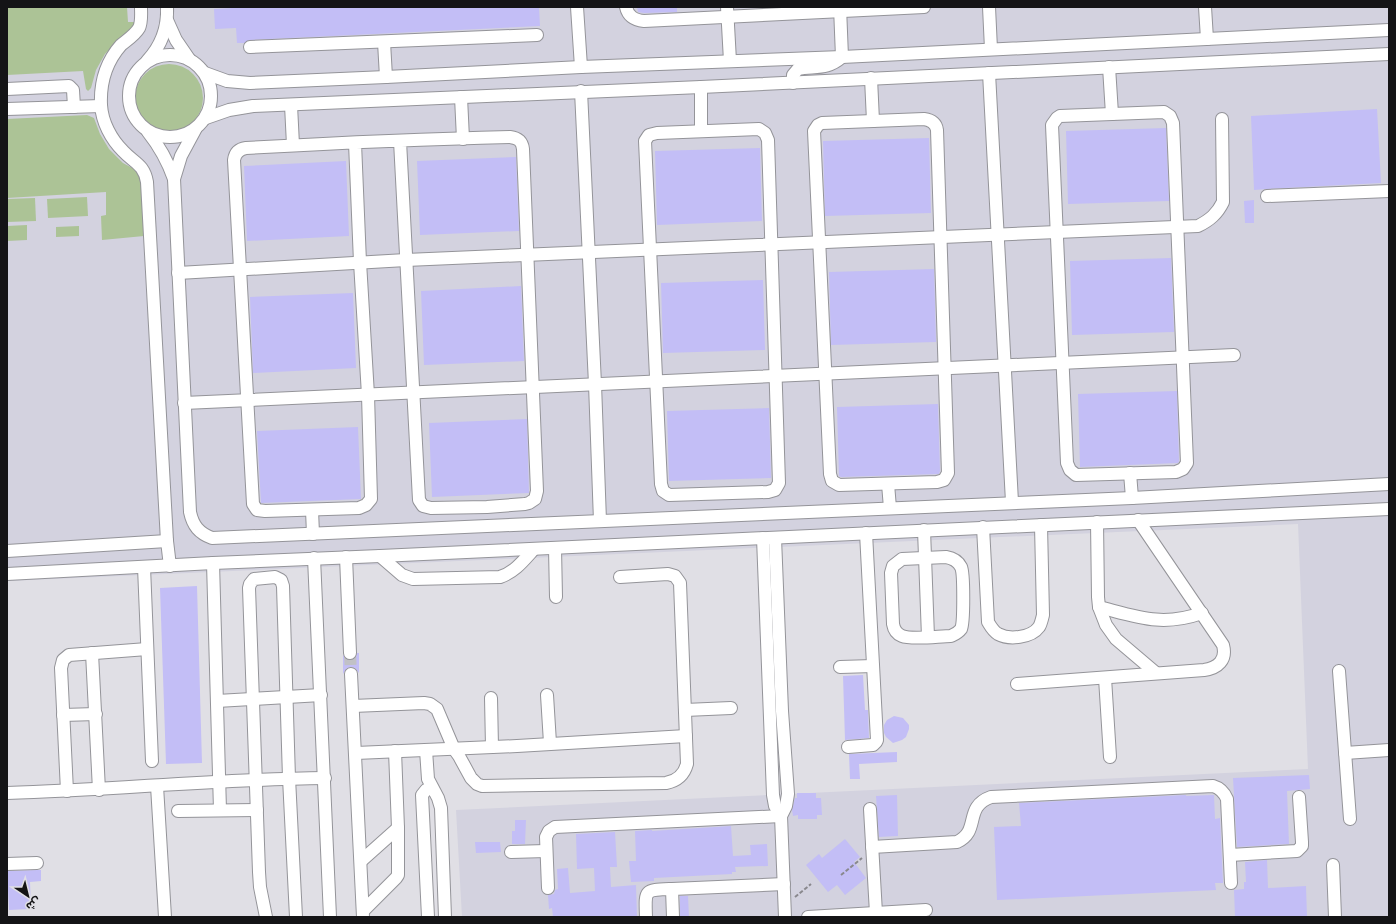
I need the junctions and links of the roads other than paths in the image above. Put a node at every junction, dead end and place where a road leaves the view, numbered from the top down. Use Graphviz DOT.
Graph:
graph roads {
  1 [pos="141,7"];
  2 [pos="167,7"];
  3 [pos="577,7"];
  4 [pos="626,7"];
  5 [pos="924,7"];
  6 [pos="989,7"];
  7 [pos="1205,7"];
  8 [pos="840,9"];
  9 [pos="728,12"];
  10 [pos="167,20"];
  11 [pos="1389,30"];
  12 [pos="537,35"];
  13 [pos="1207,39"];
  14 [pos="384,42"];
  15 [pos="250,48"];
  16 [pos="991,50"];
  17 [pos="1389,54"];
  18 [pos="842,57"];
  19 [pos="189,59"];
  20 [pos="730,61"];
  21 [pos="145,63"];
  22 [pos="581,66"];
  23 [pos="1109,67"];
  24 [pos="205,73"];
  25 [pos="989,73"];
  26 [pos="386,78"];
  27 [pos="871,78"];
  28 [pos="793,82"];
  29 [pos="701,87"];
  30 [pos="7,89"];
  31 [pos="582,91"];
  32 [pos="461,97"];
  33 [pos="291,105"];
  34 [pos="101,106"];
  35 [pos="74,107"];
  36 [pos="7,109"];
  37 [pos="1112,114"];
  38 [pos="206,118"];
  39 [pos="1222,119"];
  40 [pos="872,121"];
  41 [pos="146,130"];
  42 [pos="195,130"];
  43 [pos="701,131"];
  44 [pos="463,138"];
  45 [pos="400,141"];
  46 [pos="355,143"];
  47 [pos="293,145"];
  48 [pos="174,179"];
  49 [pos="1389,191"];
  50 [pos="1267,196"];
  51 [pos="1177,227"];
  52 [pos="1056,232"];
  53 [pos="998,234"];
  54 [pos="941,237"];
  55 [pos="819,242"];
  56 [pos="772,244"];
  57 [pos="650,249"];
  58 [pos="589,252"];
  59 [pos="527,255"];
  60 [pos="406,260"];
  61 [pos="360,262"];
  62 [pos="240,270"];
  63 [pos="178,273"];
  64 [pos="1234,355"];
  65 [pos="1183,358"];
  66 [pos="1063,363"];
  67 [pos="1005,366"];
  68 [pos="945,368"];
  69 [pos="825,374"];
  70 [pos="776,376"];
  71 [pos="656,382"];
  72 [pos="595,384"];
  73 [pos="533,387"];
  74 [pos="413,393"];
  75 [pos="368,394"];
  76 [pos="247,400"];
  77 [pos="184,403"];
  78 [pos="1130,473"];
  79 [pos="888,484"];
  80 [pos="1389,484"];
  81 [pos="715,494"];
  82 [pos="1132,498"];
  83 [pos="1012,502"];
  84 [pos="487,506"];
  85 [pos="890,508"];
  86 [pos="1389,509"];
  87 [pos="312,510"];
  88 [pos="716,516"];
  89 [pos="1138,520"];
  90 [pos="600,521"];
  91 [pos="1097,522"];
  92 [pos="1041,525"];
  93 [pos="487,526"];
  94 [pos="983,528"];
  95 [pos="924,530"];
  96 [pos="866,533"];
  97 [pos="313,534"];
  98 [pos="769,538"];
  99 [pos="167,541"];
  100 [pos="555,548"];
  101 [pos="534,549"];
  102 [pos="7,551"];
  103 [pos="380,556"];
  104 [pos="346,557"];
  105 [pos="314,558"];
  106 [pos="925,558"];
  107 [pos="212,563"];
  108 [pos="170,566"];
  109 [pos="144,567"];
  110 [pos="7,574"];
  111 [pos="620,577"];
  112 [pos="556,597"];
  113 [pos="1100,606"];
  114 [pos="1202,613"];
  115 [pos="928,637"];
  116 [pos="147,650"];
  117 [pos="92,653"];
  118 [pos="350,653"];
  119 [pos="873,666"];
  120 [pos="840,668"];
  121 [pos="1339,671"];
  122 [pos="1156,673"];
  123 [pos="351,674"];
  124 [pos="1105,678"];
  125 [pos="1017,684"];
  126 [pos="321,695"];
  127 [pos="547,695"];
  128 [pos="286,697"];
  129 [pos="490,698"];
  130 [pos="253,699"];
  131 [pos="217,701"];
  132 [pos="353,706"];
  133 [pos="731,708"];
  134 [pos="685,710"];
  135 [pos="96,714"];
  136 [pos="63,715"];
  137 [pos="686,736"];
  138 [pos="550,743"];
  139 [pos="492,747"];
  140 [pos="848,747"];
  141 [pos="454,749"];
  142 [pos="426,750"];
  143 [pos="1389,750"];
  144 [pos="396,751"];
  145 [pos="356,753"];
  146 [pos="1345,753"];
  147 [pos="1110,757"];
  148 [pos="152,761"];
  149 [pos="289,778"];
  150 [pos="325,778"];
  151 [pos="255,780"];
  152 [pos="220,781"];
  153 [pos="157,786"];
  154 [pos="432,788"];
  155 [pos="99,790"];
  156 [pos="67,791"];
  157 [pos="7,793"];
  158 [pos="1299,797"];
  159 [pos="870,809"];
  160 [pos="220,810"];
  161 [pos="257,810"];
  162 [pos="178,811"];
  163 [pos="781,816"];
  164 [pos="1350,819"];
  165 [pos="398,828"];
  166 [pos="872,848"];
  167 [pos="546,851"];
  168 [pos="511,852"];
  169 [pos="1230,855"];
  170 [pos="360,861"];
  171 [pos="37,863"];
  172 [pos="7,864"];
  173 [pos="443,864"];
  174 [pos="426,865"];
  175 [pos="1332,865"];
  176 [pos="1231,883"];
  177 [pos="784,884"];
  178 [pos="548,888"];
  179 [pos="672,889"];
  180 [pos="926,910"];
  181 [pos="785,911"];
  182 [pos="876,913"];
  183 [pos="363,914"];
  184 [pos="165,917"];
  185 [pos="266,917"];
  186 [pos="296,917"];
  187 [pos="330,917"];
  188 [pos="428,917"];
  189 [pos="445,917"];
  190 [pos="646,917"];
  191 [pos="673,917"];
  192 [pos="808,917"];
  193 [pos="1335,917"];
  1 -- 34 [label="street"];
  2 -- 10 [label="street"];
  3 -- 22 [label="street"];
  4 -- 9 [label="street"];
  5 -- 8 [label="street"];
  6 -- 16 [label="street"];
  7 -- 13 [label="street"];
  8 -- 9 [label="street"];
  8 -- 18 [label="street"];
  9 -- 20 [label="street"];
  10 -- 19 [label="street"];
  10 -- 21 [label="street"];
  11 -- 13 [label="street"];
  12 -- 14 [label="street"];
  13 -- 16 [label="street"];
  14 -- 15 [label="street"];
  14 -- 26 [label="street"];
  16 -- 18 [label="street"];
  17 -- 23 [label="street"];
  18 -- 20 [label="street"];
  18 -- 28 [label="street"];
  19 -- 21 [label="street"];
  19 -- 24 [label="street"];
  20 -- 22 [label="street"];
  21 -- 41 [label="street"];
  22 -- 26 [label="street"];
  23 -- 25 [label="street"];
  23 -- 37 [label="street"];
  24 -- 26 [label="street"];
  24 -- 38 [label="street"];
  25 -- 27 [label="street"];
  25 -- 53 [label="street"];
  27 -- 28 [label="street"];
  27 -- 40 [label="street"];
  28 -- 29 [label="street"];
  29 -- 31 [label="street"];
  29 -- 43 [label="street"];
  30 -- 35 [label="street"];
  31 -- 32 [label="street"];
  31 -- 58 [label="street"];
  32 -- 33 [label="street"];
  32 -- 44 [label="street"];
  33 -- 38 [label="street"];
  33 -- 47 [label="street"];
  34 -- 35 [label="street"];
  34 -- 99 [label="street"];
  35 -- 36 [label="street"];
  37 -- 51 [label="street"];
  37 -- 52 [label="street"];
  38 -- 42 [label="street"];
  39 -- 51 [label="street"];
  40 -- 54 [label="street"];
  40 -- 55 [label="street"];
  41 -- 42 [label="street"];
  41 -- 48 [label="street"];
  42 -- 48 [label="street"];
  43 -- 56 [label="street"];
  43 -- 57 [label="street"];
  44 -- 45 [label="street"];
  44 -- 59 [label="street"];
  45 -- 46 [label="street"];
  45 -- 60 [label="street"];
  46 -- 47 [label="street"];
  46 -- 61 [label="street"];
  47 -- 62 [label="street"];
  48 -- 63 [label="street"];
  49 -- 50 [label="street"];
  51 -- 52 [label="street"];
  51 -- 65 [label="street"];
  52 -- 53 [label="street"];
  52 -- 66 [label="street"];
  53 -- 54 [label="street"];
  53 -- 67 [label="street"];
  54 -- 55 [label="street"];
  54 -- 68 [label="street"];
  55 -- 56 [label="street"];
  55 -- 69 [label="street"];
  56 -- 57 [label="street"];
  56 -- 70 [label="street"];
  57 -- 58 [label="street"];
  57 -- 71 [label="street"];
  58 -- 59 [label="street"];
  58 -- 72 [label="street"];
  59 -- 60 [label="street"];
  59 -- 73 [label="street"];
  60 -- 61 [label="street"];
  60 -- 74 [label="street"];
  61 -- 62 [label="street"];
  61 -- 75 [label="street"];
  62 -- 63 [label="street"];
  62 -- 76 [label="street"];
  63 -- 77 [label="street"];
  64 -- 65 [label="street"];
  65 -- 66 [label="street"];
  65 -- 78 [label="street"];
  66 -- 67 [label="street"];
  66 -- 78 [label="street"];
  67 -- 68 [label="street"];
  67 -- 83 [label="street"];
  68 -- 69 [label="street"];
  68 -- 79 [label="street"];
  69 -- 70 [label="street"];
  69 -- 79 [label="street"];
  70 -- 71 [label="street"];
  70 -- 81 [label="street"];
  71 -- 72 [label="street"];
  71 -- 81 [label="street"];
  72 -- 73 [label="street"];
  72 -- 90 [label="street"];
  73 -- 74 [label="street"];
  73 -- 84 [label="street"];
  74 -- 75 [label="street"];
  74 -- 84 [label="street"];
  75 -- 76 [label="street"];
  75 -- 87 [label="street"];
  76 -- 77 [label="street"];
  76 -- 87 [label="street"];
  77 -- 97 [label="street"];
  78 -- 82 [label="street"];
  79 -- 85 [label="street"];
  80 -- 82 [label="street"];
  81 -- 88 [label="street"];
  82 -- 83 [label="street"];
  83 -- 85 [label="street"];
  84 -- 93 [label="street"];
  85 -- 88 [label="street"];
  86 -- 89 [label="street"];
  87 -- 97 [label="street"];
  88 -- 90 [label="street"];
  89 -- 91 [label="street"];
  89 -- 114 [label="street"];
  90 -- 93 [label="street"];
  91 -- 92 [label="street"];
  91 -- 113 [label="street"];
  92 -- 94 [label="street"];
  92 -- 94 [label="street"];
  93 -- 97 [label="street"];
  94 -- 95 [label="street"];
  95 -- 96 [label="street"];
  95 -- 106 [label="street"];
  96 -- 98 [label="street"];
  96 -- 119 [label="street"];
  98 -- 100 [label="street"];
  98 -- 163 [label="street"];
  99 -- 102 [label="street"];
  99 -- 108 [label="street"];
  100 -- 101 [label="street"];
  100 -- 112 [label="street"];
  101 -- 103 [label="street"];
  101 -- 103 [label="street"];
  103 -- 104 [label="street"];
  104 -- 105 [label="street"];
  104 -- 118 [label="street"];
  105 -- 107 [label="street"];
  105 -- 126 [label="street"];
  106 -- 115 [label="street"];
  106 -- 115 [label="street"];
  106 -- 115 [label="street"];
  107 -- 108 [label="street"];
  107 -- 131 [label="street"];
  108 -- 109 [label="street"];
  109 -- 110 [label="street"];
  109 -- 116 [label="street"];
  111 -- 134 [label="street"];
  113 -- 114 [label="street"];
  113 -- 122 [label="street"];
  114 -- 122 [label="street"];
  116 -- 117 [label="street"];
  116 -- 148 [label="street"];
  117 -- 135 [label="street"];
  117 -- 136 [label="street"];
  119 -- 120 [label="street"];
  119 -- 140 [label="street"];
  121 -- 146 [label="street"];
  122 -- 124 [label="street"];
  123 -- 132 [label="street"];
  124 -- 125 [label="street"];
  124 -- 147 [label="street"];
  126 -- 128 [label="street"];
  126 -- 150 [label="street"];
  127 -- 138 [label="street"];
  128 -- 130 [label="street"];
  128 -- 130 [label="street"];
  128 -- 149 [label="street"];
  129 -- 139 [label="street"];
  130 -- 131 [label="street"];
  130 -- 151 [label="street"];
  131 -- 152 [label="street"];
  132 -- 141 [label="street"];
  132 -- 145 [label="street"];
  133 -- 134 [label="street"];
  134 -- 137 [label="street"];
  135 -- 136 [label="street"];
  135 -- 155 [label="street"];
  136 -- 156 [label="street"];
  137 -- 138 [label="street"];
  137 -- 141 [label="street"];
  138 -- 139 [label="street"];
  139 -- 141 [label="street"];
  141 -- 142 [label="street"];
  142 -- 144 [label="street"];
  142 -- 154 [label="street"];
  143 -- 146 [label="street"];
  144 -- 145 [label="street"];
  144 -- 165 [label="street"];
  145 -- 170 [label="street"];
  146 -- 164 [label="street"];
  149 -- 150 [label="street"];
  149 -- 151 [label="street"];
  149 -- 186 [label="street"];
  150 -- 187 [label="street"];
  151 -- 152 [label="street"];
  151 -- 161 [label="street"];
  152 -- 153 [label="street"];
  152 -- 160 [label="street"];
  153 -- 155 [label="street"];
  153 -- 184 [label="street"];
  154 -- 173 [label="street"];
  154 -- 174 [label="street"];
  155 -- 156 [label="street"];
  156 -- 157 [label="street"];
  158 -- 169 [label="street"];
  159 -- 166 [label="street"];
  160 -- 161 [label="street"];
  160 -- 162 [label="street"];
  161 -- 185 [label="street"];
  163 -- 167 [label="street"];
  163 -- 177 [label="street"];
  165 -- 170 [label="street"];
  165 -- 183 [label="street"];
  166 -- 169 [label="street"];
  166 -- 182 [label="street"];
  167 -- 168 [label="street"];
  167 -- 178 [label="street"];
  169 -- 176 [label="street"];
  170 -- 183 [label="street"];
  171 -- 172 [label="street"];
  173 -- 174 [label="street"];
  173 -- 189 [label="street"];
  174 -- 188 [label="street"];
  175 -- 193 [label="street"];
  177 -- 179 [label="street"];
  177 -- 181 [label="street"];
  179 -- 190 [label="street"];
  179 -- 191 [label="street"];
  180 -- 182 [label="street"];
  182 -- 192 [label="street"];
}
